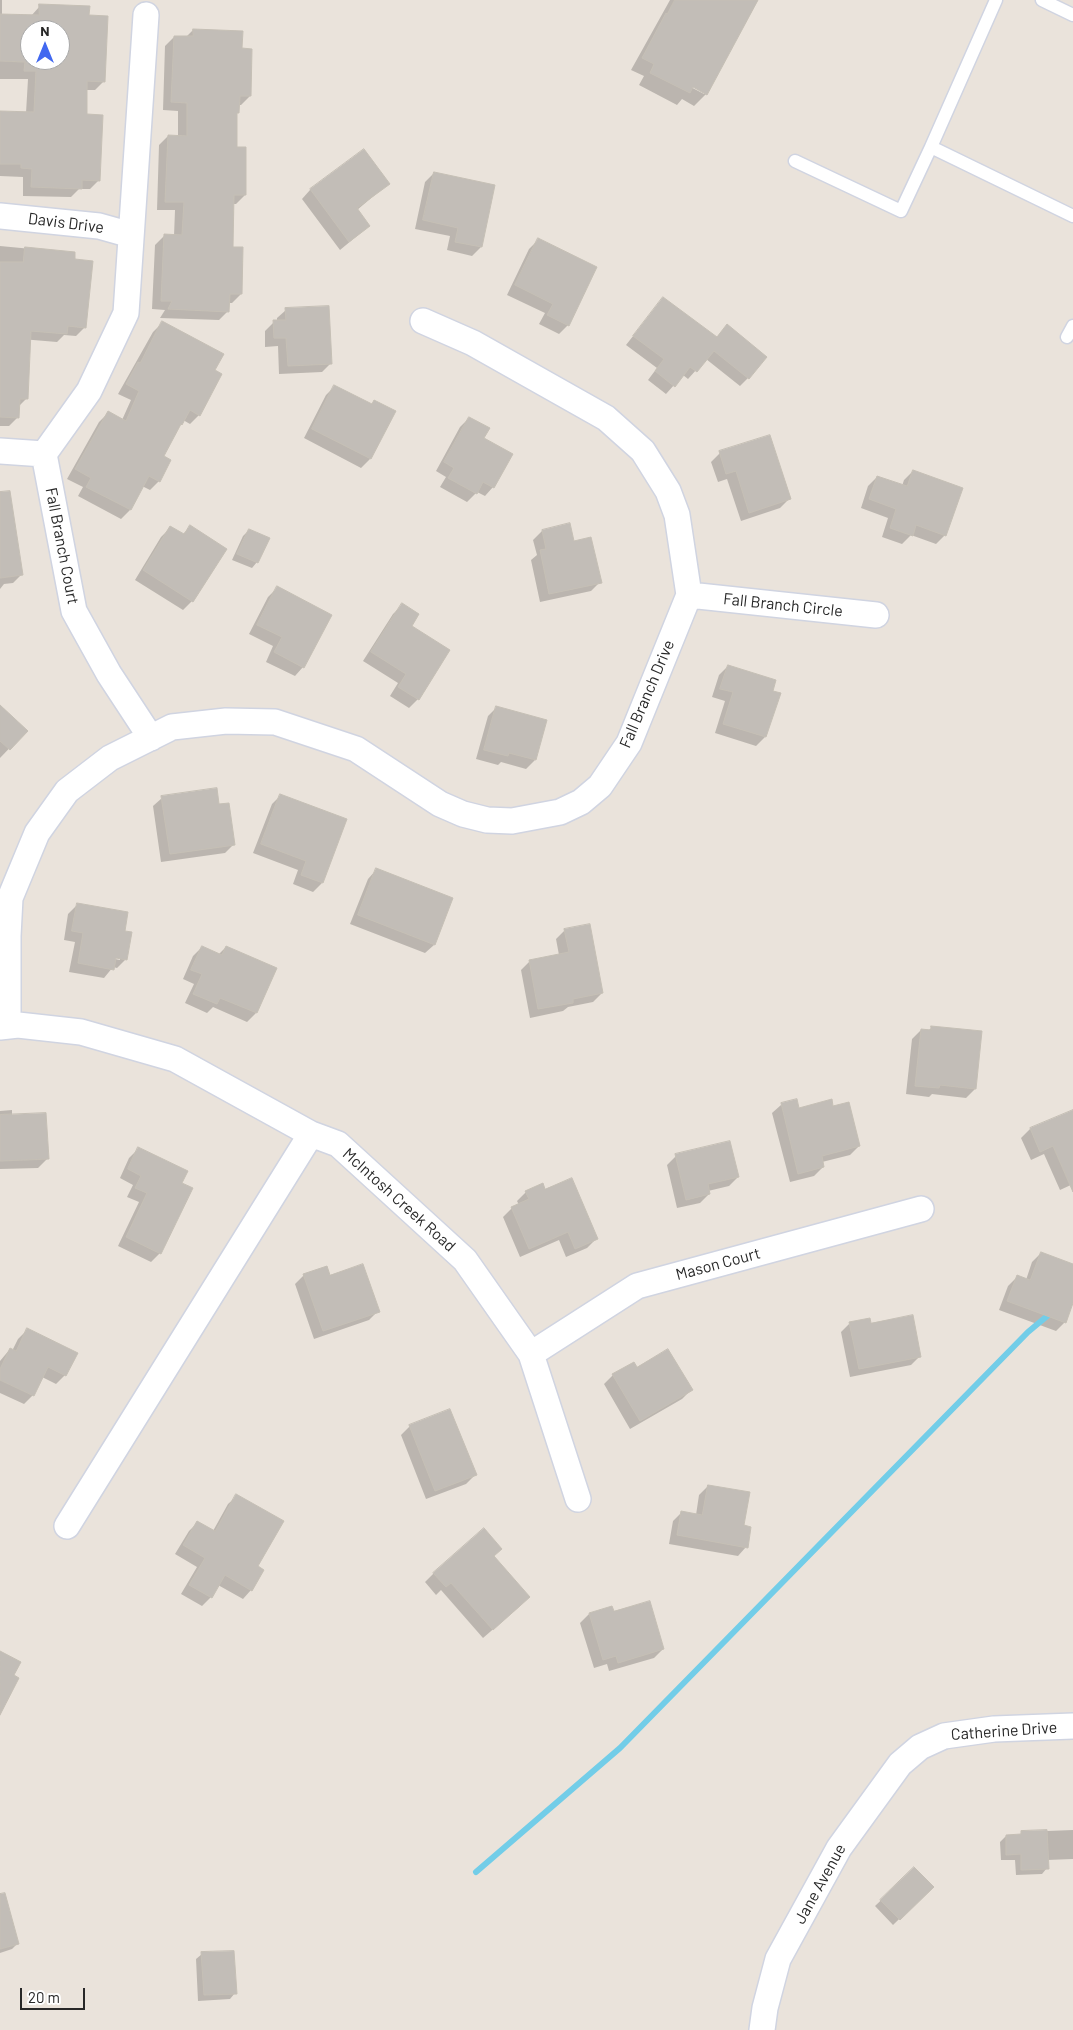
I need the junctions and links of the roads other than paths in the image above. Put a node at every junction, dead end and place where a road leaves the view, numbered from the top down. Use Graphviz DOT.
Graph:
graph roads {
  1 [pos="996,0"];
  2 [pos="1042,0"];
  3 [pos="146,15"];
  4 [pos="1073,15"];
  5 [pos="931,147"];
  6 [pos="796,161"];
  7 [pos="0,216"];
  8 [pos="1073,216"];
  9 [pos="131,235"];
  10 [pos="423,321"];
  11 [pos="0,451"];
  12 [pos="44,454"];
  13 [pos="689,595"];
  14 [pos="876,615"];
  15 [pos="151,738"];
  16 [pos="4,1026"];
  17 [pos="311,1134"];
  18 [pos="921,1209"];
  19 [pos="531,1354"];
  20 [pos="578,1499"];
  21 [pos="67,1526"];
  22 [pos="1073,1726"];
  23 [pos="911,1755"];
  24 [pos="762,2030"];
  1 -- 5 [label="lane"];
  2 -- 4 [label="lane"];
  3 -- 9 [label="street"];
  5 -- 6 [label="lane"];
  5 -- 8 [label="lane"];
  7 -- 9 [label="street, Davis Drive"];
  9 -- 12 [label="street"];
  10 -- 13 [label="street, Fall Branch Drive"];
  11 -- 12 [label="street"];
  12 -- 15 [label="street, Fall Branch Court"];
  13 -- 14 [label="street, Fall Branch Circle"];
  13 -- 15 [label="street, Fall Branch Drive"];
  15 -- 16 [label="street, Fall Branch Drive"];
  16 -- 17 [label="street, McIntosh Creek Road"];
  17 -- 19 [label="street, McIntosh Creek Road"];
  17 -- 21 [label="street"];
  18 -- 19 [label="street, Mason Court"];
  19 -- 20 [label="street, McIntosh Creek Road"];
  22 -- 23 [label="street, Catherine Drive"];
  23 -- 24 [label="street, Jane Avenue"];
}
